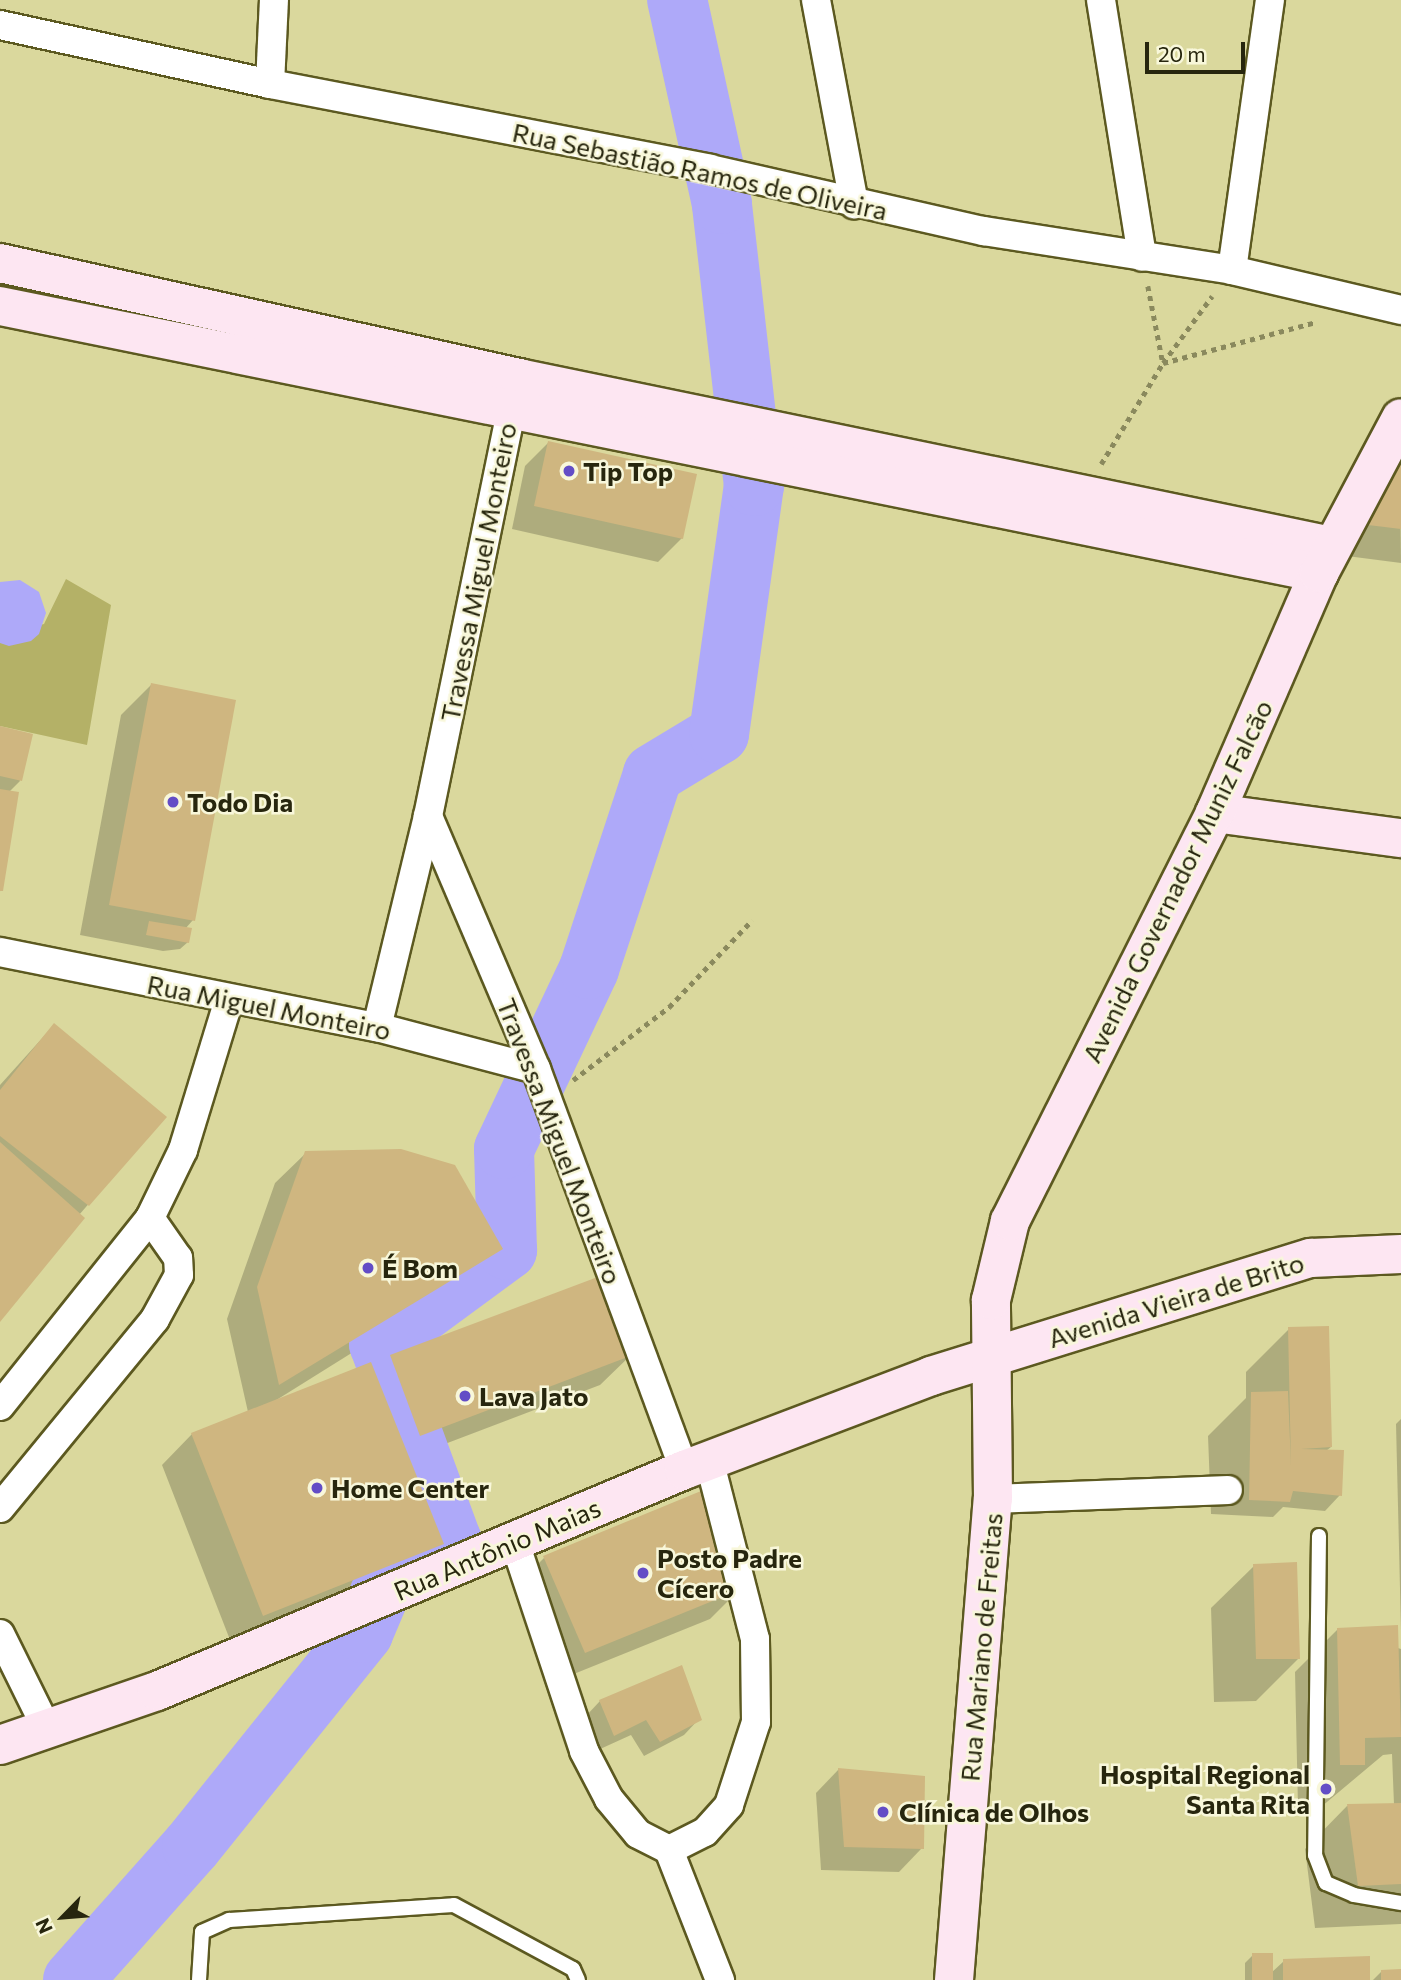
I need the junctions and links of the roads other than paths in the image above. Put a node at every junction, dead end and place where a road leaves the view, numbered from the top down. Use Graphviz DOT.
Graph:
graph roads {
  1 [pos="274,0"];
  2 [pos="816,0"];
  3 [pos="1101,0"];
  4 [pos="1269,0"];
  5 [pos="0,25"];
  6 [pos="270,84"];
  7 [pos="854,204"];
  8 [pos="1142,257"];
  9 [pos="0,263"];
  10 [pos="1232,270"];
  11 [pos="0,306"];
  12 [pos="1401,310"];
  13 [pos="515,394"];
  14 [pos="1401,418"];
  15 [pos="760,445"];
  16 [pos="1392,456"];
  17 [pos="1326,559"];
  18 [pos="1215,813"];
  19 [pos="428,816"];
  20 [pos="1401,838"];
  21 [pos="5,961"];
  22 [pos="229,1000"];
  23 [pos="377,1027"];
  24 [pos="541,1083"];
  25 [pos="150,1218"];
  26 [pos="1401,1254"];
  27 [pos="995,1355"];
  28 [pos="0,1406"];
  29 [pos="697,1465"];
  30 [pos="1228,1490"];
  31 [pos="993,1499"];
  32 [pos="0,1508"];
  33 [pos="1319,1536"];
  34 [pos="515,1543"];
  35 [pos="0,1634"];
  36 [pos="46,1727"];
  37 [pos="0,1745"];
  38 [pos="669,1850"];
  39 [pos="1401,1903"];
  40 [pos="199,1980"];
  41 [pos="578,1980"];
  42 [pos="720,1980"];
  43 [pos="954,1980"];
  1 -- 6 [label="street"];
  2 -- 7 [label="street"];
  3 -- 8 [label="street"];
  4 -- 10 [label="street"];
  5 -- 6 [label="street, Rua Sebastião Ramos de Oliveira"];
  6 -- 7 [label="street, Rua Sebastião Ramos de Oliveira"];
  7 -- 8 [label="street, Rua Sebastião Ramos de Oliveira"];
  8 -- 10 [label="street, Rua Sebastião Ramos de Oliveira"];
  9 -- 13 [label="street"];
  10 -- 12 [label="street, Rua Sebastião Ramos de Oliveira"];
  11 -- 13 [label="street"];
  13 -- 15 [label="street"];
  13 -- 19 [label="street, Travessa Miguel Monteiro"];
  14 -- 16 [label="street, Avenida Governador Muniz Falcão"];
  15 -- 17 [label="street"];
  15 -- 17 [label="street"];
  16 -- 17 [label="street, Avenida Governador Muniz Falcão"];
  17 -- 18 [label="street, Avenida Governador Muniz Falcão"];
  18 -- 20 [label="street"];
  18 -- 27 [label="street, Avenida Governador Muniz Falcão"];
  19 -- 23 [label="street, Travessa Miguel Monteiro"];
  19 -- 24 [label="street, Travessa Miguel Monteiro"];
  21 -- 22 [label="street, Rua Miguel Monteiro"];
  22 -- 23 [label="street, Rua Miguel Monteiro"];
  22 -- 25 [label="street"];
  23 -- 24 [label="street, Rua Miguel Monteiro"];
  24 -- 29 [label="street, Travessa Miguel Monteiro"];
  25 -- 28 [label="street"];
  25 -- 32 [label="street"];
  26 -- 27 [label="street, Avenida Vieira de Brito"];
  27 -- 29 [label="street, Rua Antônio Maias"];
  27 -- 31 [label="street, Rua Mariano de Freitas"];
  29 -- 34 [label="street, Rua Antônio Maias"];
  29 -- 38 [label="street, Travessa Miguel Monteiro"];
  30 -- 31 [label="street"];
  31 -- 43 [label="street, Rua Mariano de Freitas"];
  33 -- 39 [label="lane"];
  34 -- 36 [label="street, Rua Antônio Maias"];
  34 -- 38 [label="street"];
  35 -- 36 [label="street"];
  36 -- 37 [label="street, Rua Antônio Maias"];
  38 -- 42 [label="street"];
  40 -- 41 [label="lane"];
}
